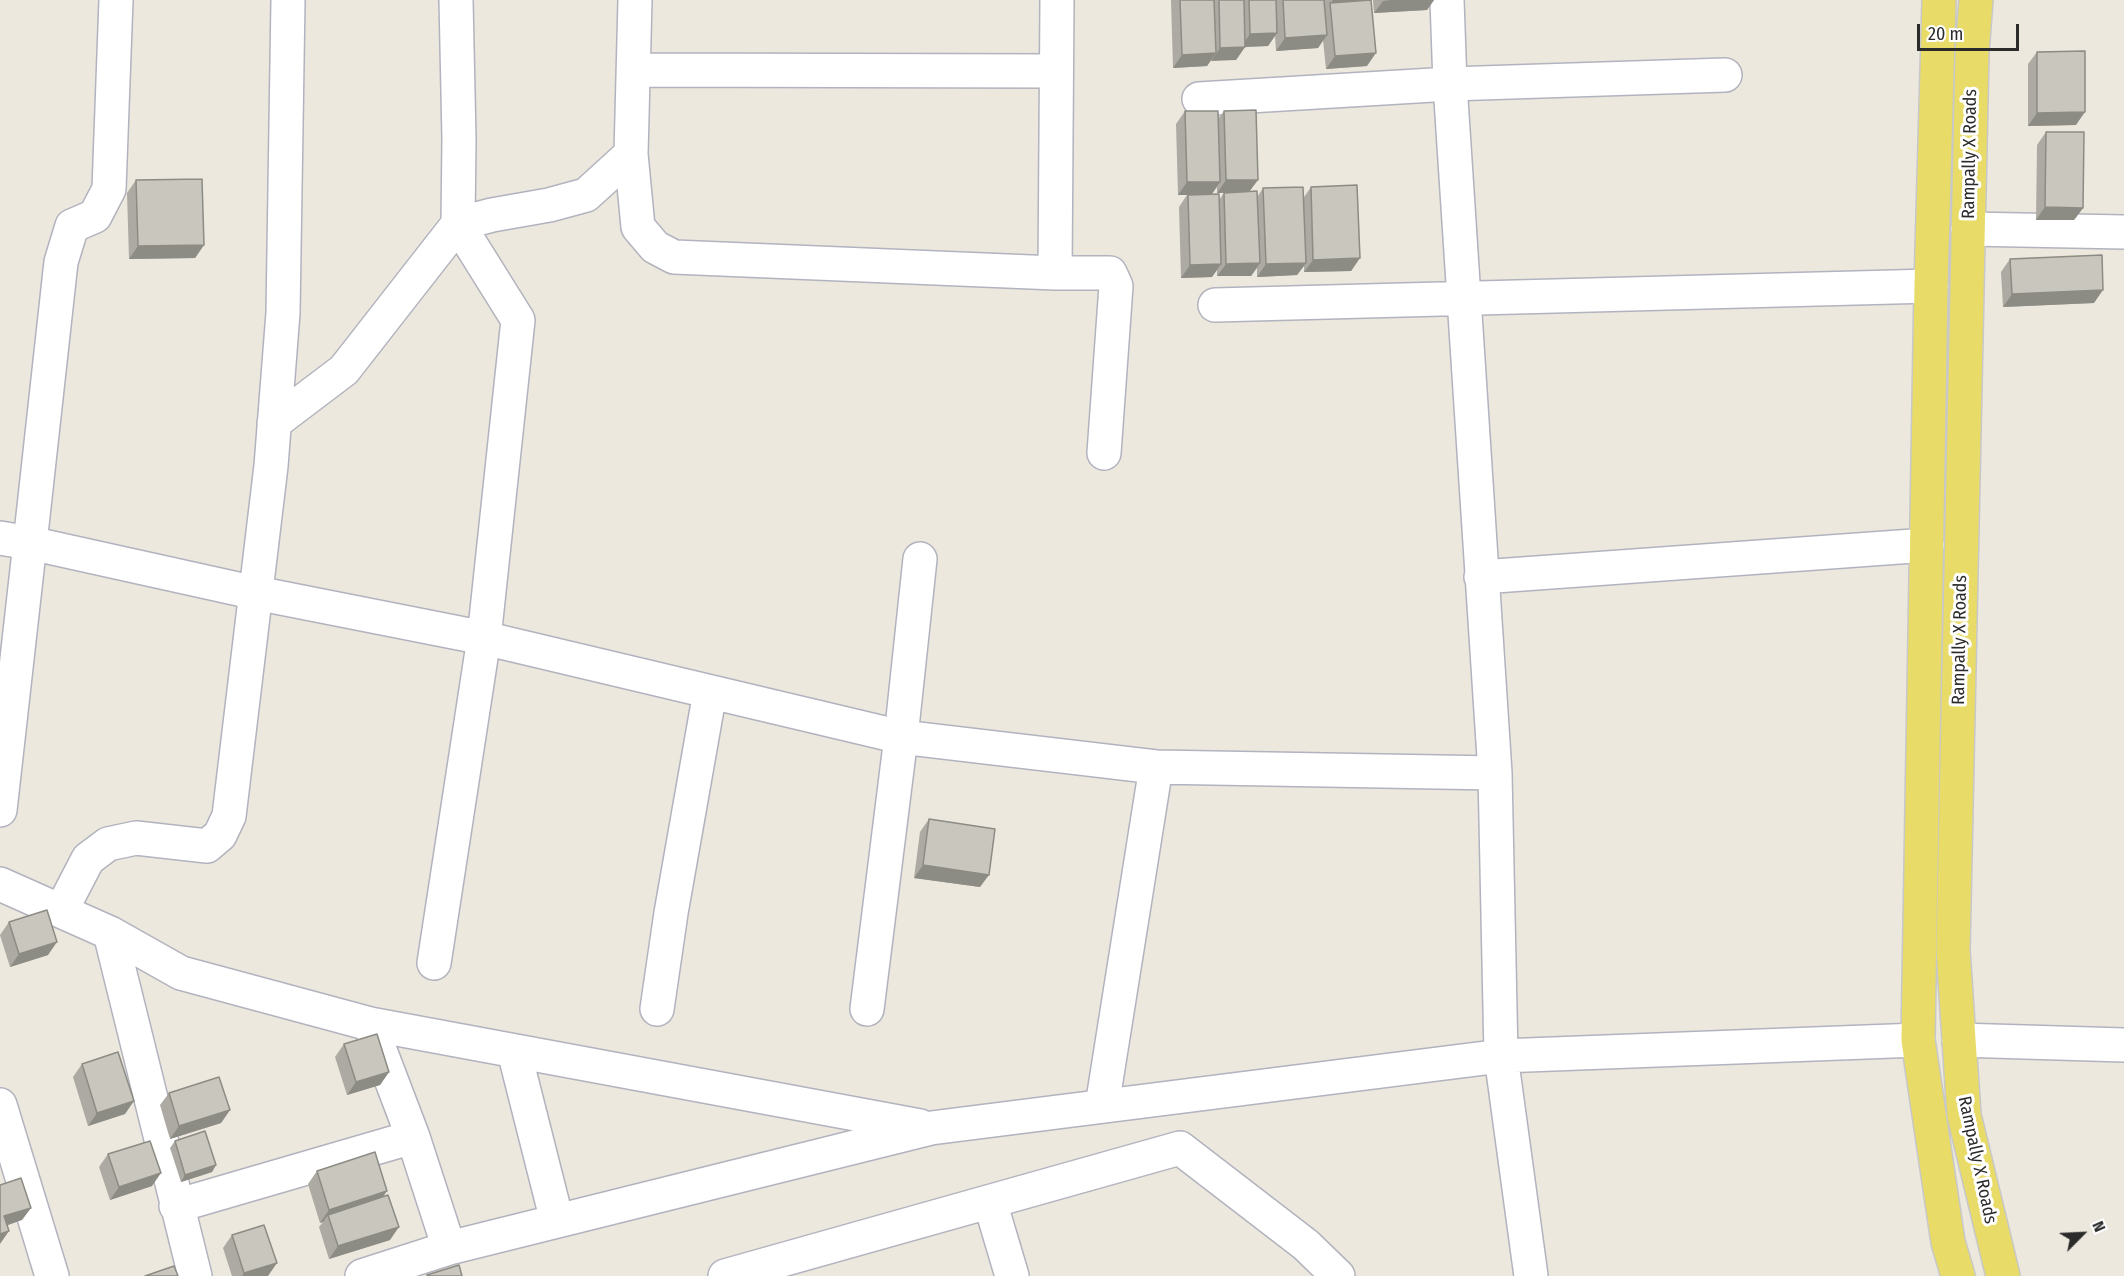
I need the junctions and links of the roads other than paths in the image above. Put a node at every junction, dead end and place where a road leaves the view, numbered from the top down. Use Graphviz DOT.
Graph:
graph roads {
  1 [pos="116,0"];
  2 [pos="288,0"];
  3 [pos="456,0"];
  4 [pos="635,0"];
  5 [pos="1057,0"];
  6 [pos="1447,0"];
  7 [pos="1939,0"];
  8 [pos="1976,0"];
  9 [pos="634,70"];
  10 [pos="1056,71"];
  11 [pos="1725,75"];
  12 [pos="1450,84"];
  13 [pos="1199,99"];
  14 [pos="631,154"];
  15 [pos="458,224"];
  16 [pos="1968,229"];
  17 [pos="2124,232"];
  18 [pos="1055,273"];
  19 [pos="1931,286"];
  20 [pos="1463,298"];
  21 [pos="1215,305"];
  22 [pos="274,423"];
  23 [pos="1104,453"];
  24 [pos="15,540"];
  25 [pos="1927,545"];
  26 [pos="920,559"];
  27 [pos="1481,577"];
  28 [pos="256,593"];
  29 [pos="483,638"];
  30 [pos="710,692"];
  31 [pos="901,737"];
  32 [pos="1156,767"];
  33 [pos="1495,773"];
  34 [pos="0,810"];
  35 [pos="0,884"];
  36 [pos="61,911"];
  37 [pos="110,933"];
  38 [pos="434,963"];
  39 [pos="657,1009"];
  40 [pos="867,1009"];
  41 [pos="370,1024"];
  42 [pos="1918,1040"];
  43 [pos="1959,1040"];
  44 [pos="2124,1046"];
  45 [pos="514,1051"];
  46 [pos="1501,1056"];
  47 [pos="0,1105"];
  48 [pos="1102,1106"];
  49 [pos="931,1128"];
  50 [pos="412,1137"];
  51 [pos="990,1202"];
  52 [pos="176,1206"];
  53 [pos="557,1221"];
  54 [pos="449,1248"];
  55 [pos="52,1276"];
  56 [pos="195,1276"];
  57 [pos="362,1276"];
  58 [pos="725,1276"];
  59 [pos="1012,1276"];
  60 [pos="1338,1276"];
  61 [pos="1531,1276"];
  62 [pos="1959,1276"];
  63 [pos="2003,1276"];
  1 -- 24 [label="street"];
  2 -- 22 [label="street"];
  3 -- 15 [label="street"];
  4 -- 9 [label="street"];
  5 -- 10 [label="street"];
  6 -- 12 [label="street"];
  7 -- 19 [label="main road"];
  8 -- 16 [label="main road, Rampally X Roads"];
  9 -- 10 [label="street"];
  9 -- 14 [label="street"];
  10 -- 18 [label="street"];
  11 -- 12 [label="street"];
  12 -- 13 [label="street"];
  12 -- 20 [label="street"];
  14 -- 15 [label="street"];
  14 -- 18 [label="street"];
  15 -- 22 [label="street"];
  15 -- 29 [label="street"];
  16 -- 17 [label="street"];
  16 -- 43 [label="main road, Rampally X Roads"];
  18 -- 23 [label="street"];
  19 -- 20 [label="street"];
  19 -- 25 [label="main road"];
  20 -- 21 [label="street"];
  20 -- 27 [label="street"];
  22 -- 28 [label="street"];
  24 -- 28 [label="street"];
  24 -- 34 [label="street"];
  25 -- 27 [label="street"];
  25 -- 42 [label="main road"];
  26 -- 31 [label="street"];
  27 -- 33 [label="street"];
  28 -- 29 [label="street"];
  28 -- 36 [label="street"];
  29 -- 30 [label="street"];
  29 -- 38 [label="street"];
  30 -- 31 [label="street"];
  30 -- 39 [label="street"];
  31 -- 32 [label="street"];
  31 -- 40 [label="street"];
  32 -- 33 [label="street"];
  32 -- 48 [label="street"];
  33 -- 46 [label="street"];
  35 -- 36 [label="street"];
  36 -- 37 [label="street"];
  37 -- 41 [label="street"];
  37 -- 52 [label="street"];
  41 -- 45 [label="street"];
  41 -- 50 [label="street"];
  42 -- 46 [label="street"];
  42 -- 62 [label="main road"];
  43 -- 44 [label="street"];
  43 -- 63 [label="main road, Rampally X Roads"];
  45 -- 49 [label="street"];
  45 -- 53 [label="street"];
  46 -- 48 [label="street"];
  46 -- 61 [label="street"];
  47 -- 55 [label="street"];
  48 -- 49 [label="street"];
  49 -- 53 [label="street"];
  50 -- 52 [label="street"];
  50 -- 54 [label="street"];
  51 -- 58 [label="street"];
  51 -- 59 [label="street"];
  51 -- 60 [label="street"];
  52 -- 56 [label="street"];
  53 -- 54 [label="street"];
  54 -- 57 [label="street"];
}
